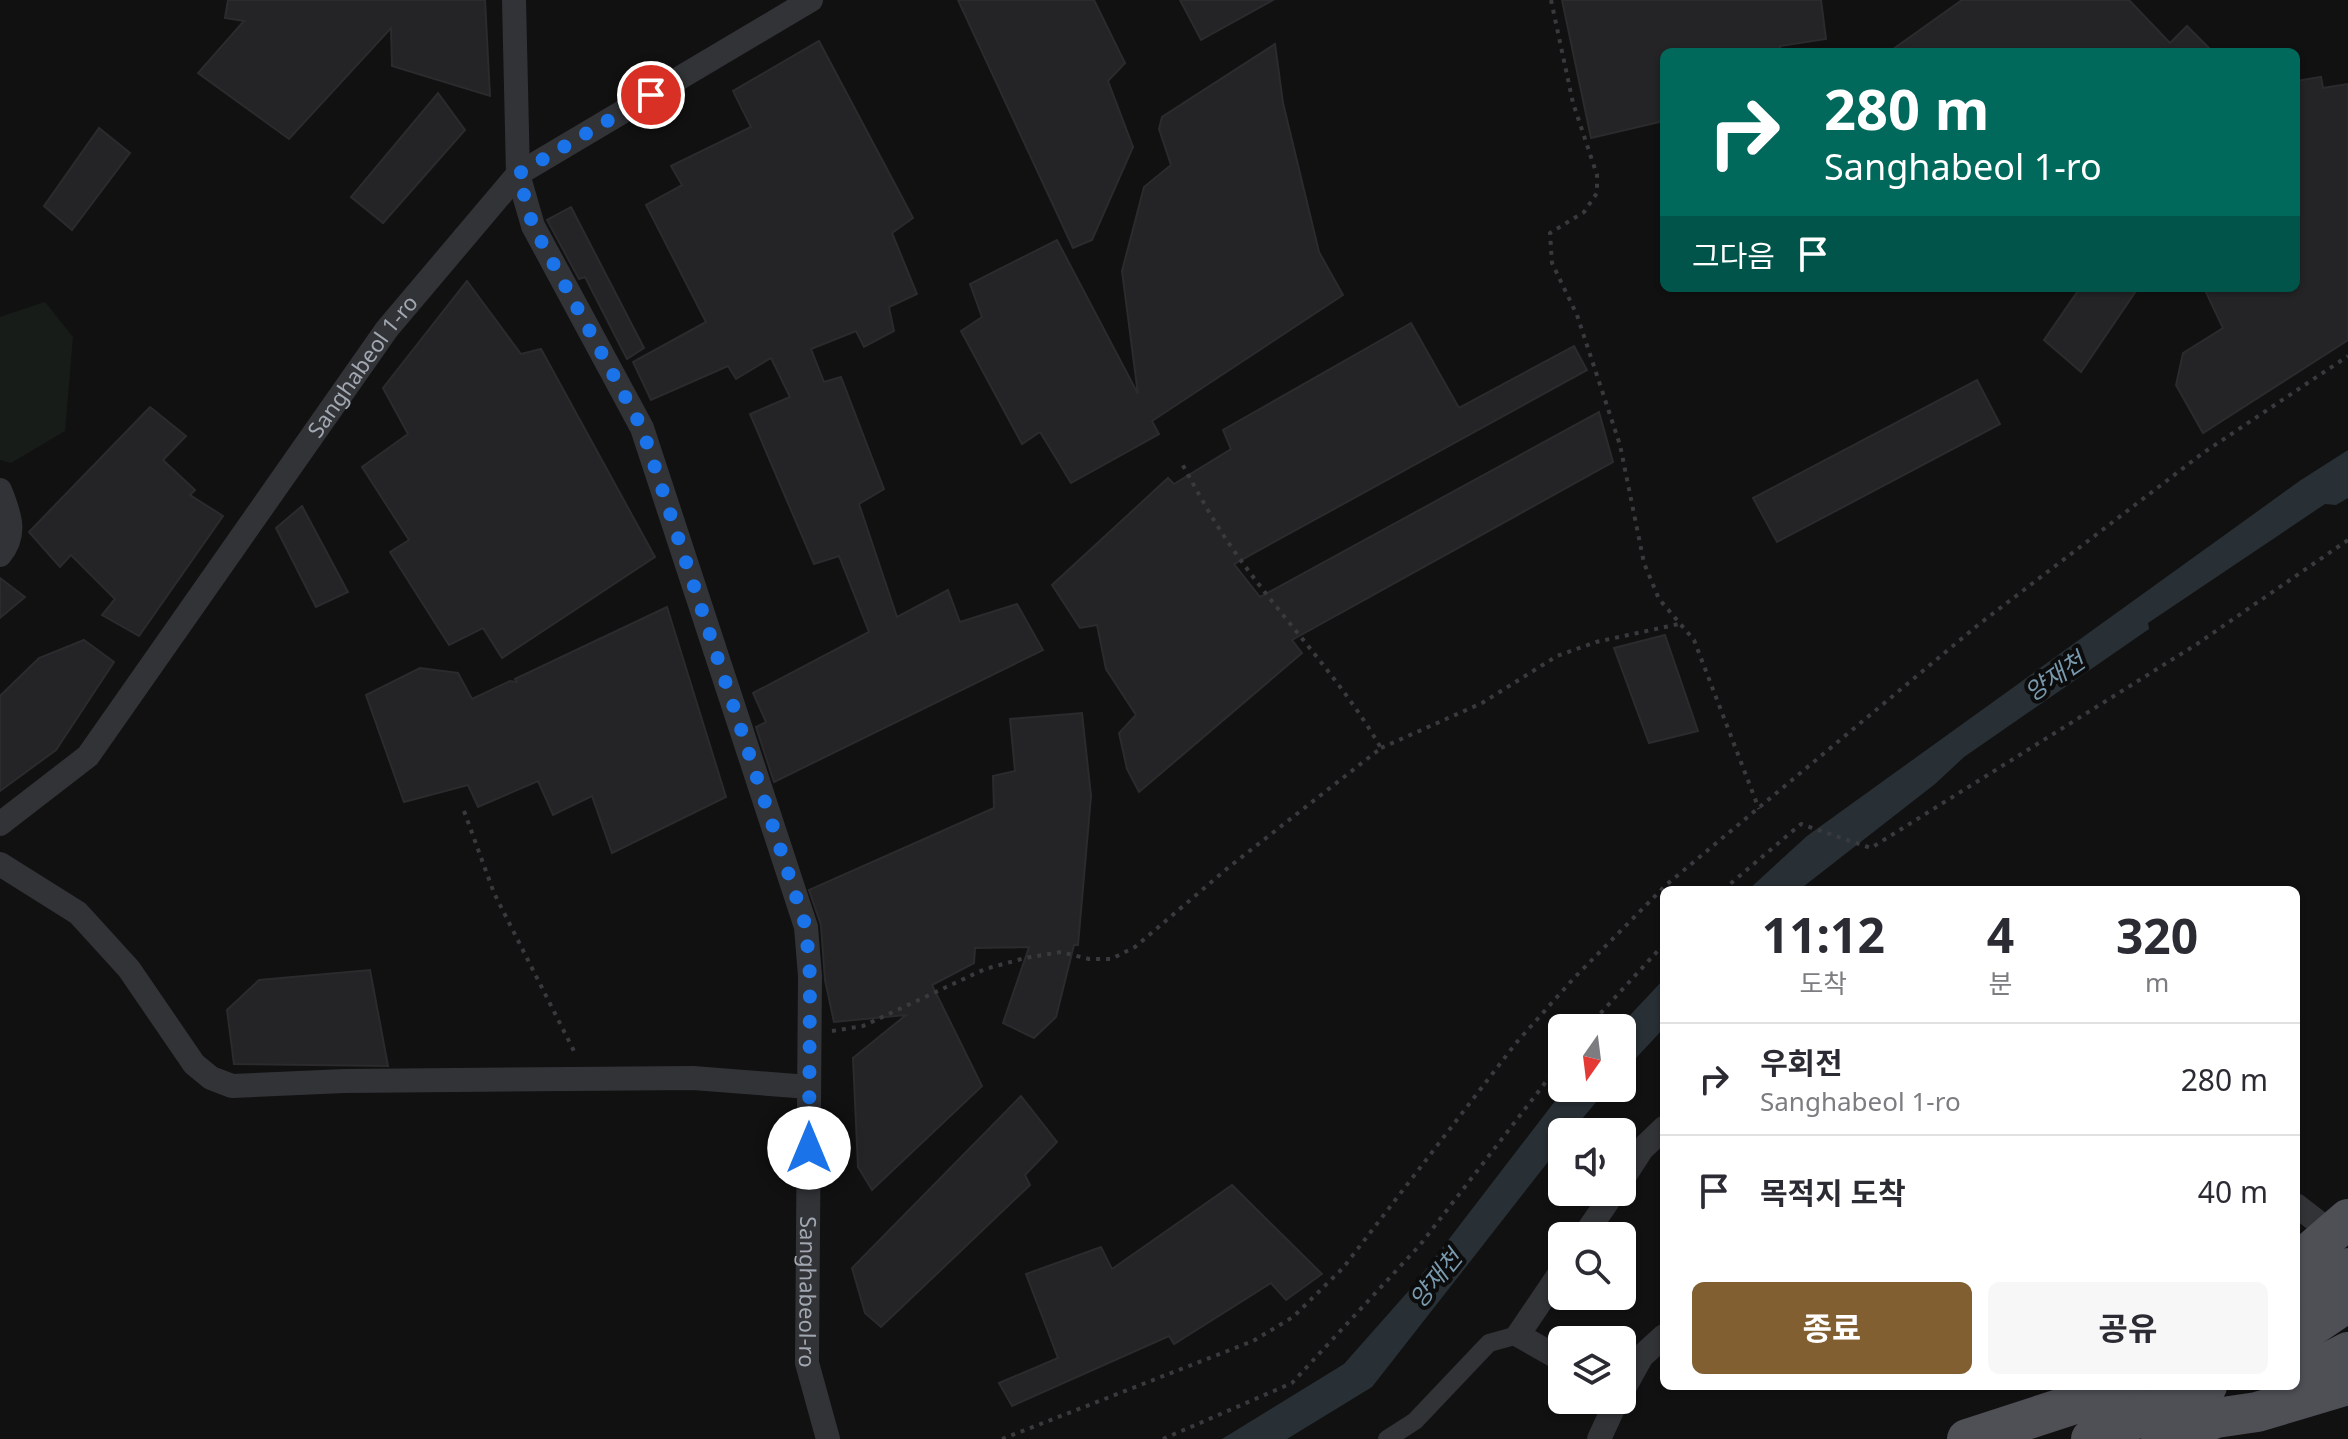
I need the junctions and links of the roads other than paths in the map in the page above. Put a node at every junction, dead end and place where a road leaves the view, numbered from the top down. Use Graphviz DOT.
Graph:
graph roads {
  1 [pos="514,0"];
  2 [pos="811,0"];
  3 [pos="518,174"];
  4 [pos="0,490"];
  5 [pos="0,555"];
  6 [pos="0,824"];
  7 [pos="0,864"];
  8 [pos="809,1087"];
  9 [pos="1660,1132"];
  10 [pos="1636,1158"];
  11 [pos="2300,1207"];
  12 [pos="2340,1226"];
  13 [pos="2300,1261"];
  14 [pos="2348,1268"];
  15 [pos="1548,1291"];
  16 [pos="2300,1301"];
  17 [pos="2348,1302"];
  18 [pos="2300,1334"];
  19 [pos="1518,1335"];
  20 [pos="1660,1340"];
  21 [pos="1548,1352"];
  22 [pos="2348,1352"];
  23 [pos="1636,1367"];
  24 [pos="2300,1377"];
  25 [pos="2348,1385"];
  26 [pos="2058,1390"];
  27 [pos="2118,1390"];
  28 [pos="2268,1390"];
  29 [pos="2212,1402"];
  30 [pos="1611,1414"];
  31 [pos="1985,1433"];
  32 [pos="828,1439"];
  33 [pos="1387,1439"];
  34 [pos="1599,1439"];
  35 [pos="2091,1439"];
  36 [pos="2161,1439"];
  1 -- 3 [label="street, Sanghabeol-ro"];
  2 -- 3 [label="street, Sanghabeol 1-ro"];
  3 -- 6 [label="street, Sanghabeol 1-ro"];
  3 -- 8 [label="street, Sanghabeol-ro"];
  4 -- 5 [label="street"];
  7 -- 8 [label="street"];
  8 -- 32 [label="street, Sanghabeol-ro"];
  9 -- 10 [label="street"];
  11 -- 12 [label="street"];
  12 -- 13 [label="main road"];
  14 -- 16 [label="main road"];
  15 -- 19 [label="street"];
  17 -- 18 [label="main road"];
  19 -- 21 [label="street"];
  19 -- 33 [label="street"];
  20 -- 23 [label="street"];
  22 -- 24 [label="main road"];
  25 -- 29 [label="main road"];
  26 -- 31 [label="main road"];
  27 -- 31 [label="main road"];
  28 -- 29 [label="main road"];
  29 -- 35 [label="main road"];
  29 -- 36 [label="main road"];
  30 -- 34 [label="street"];
}
